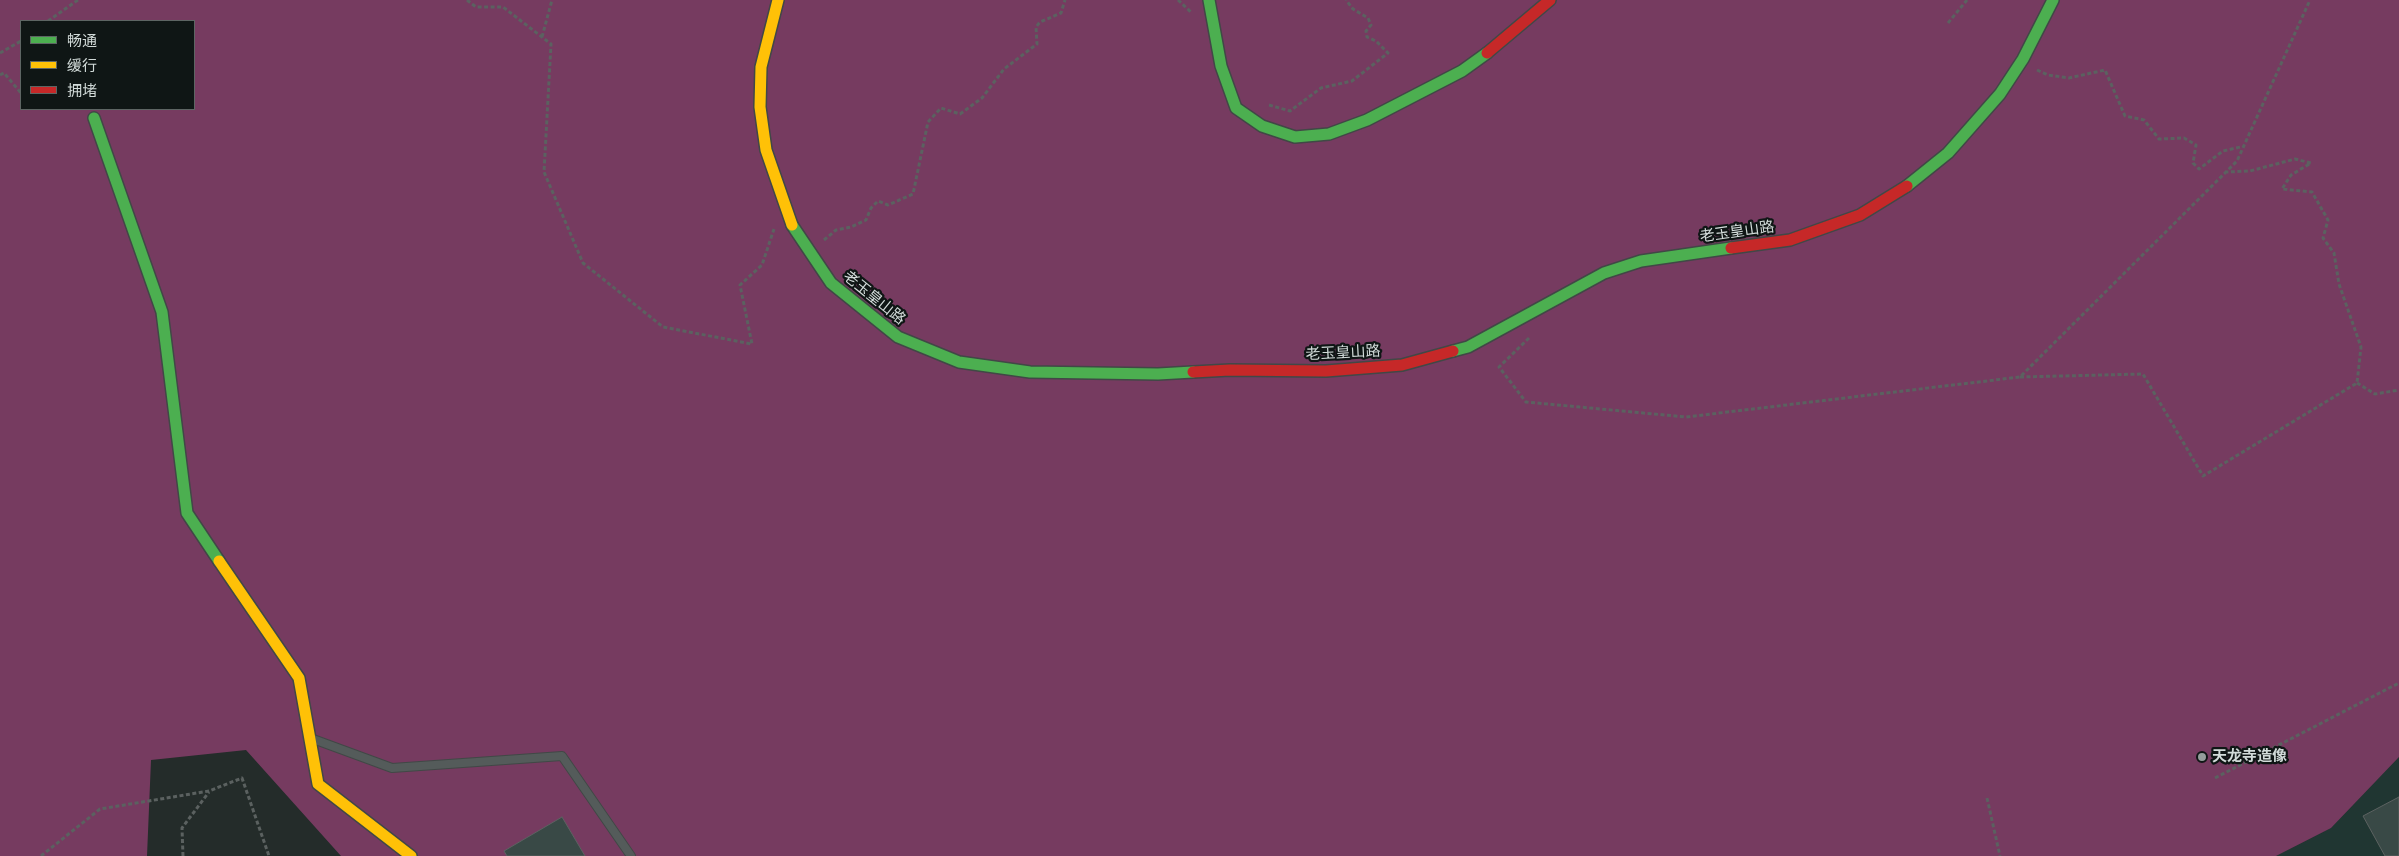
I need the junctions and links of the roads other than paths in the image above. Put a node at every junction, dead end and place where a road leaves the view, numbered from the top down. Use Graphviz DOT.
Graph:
graph roads {
  1 [pos="778,0"];
  2 [pos="1209,0"];
  3 [pos="1550,0"];
  4 [pos="2053,0"];
  5 [pos="94,118"];
  6 [pos="310,738"];
  7 [pos="411,856"];
  8 [pos="631,856"];
  1 -- 4 [label="street, 老玉皇山路"];
  2 -- 3 [label="street"];
  5 -- 6 [label="street"];
  6 -- 7 [label="street"];
  6 -- 8 [label="lane"];
}
